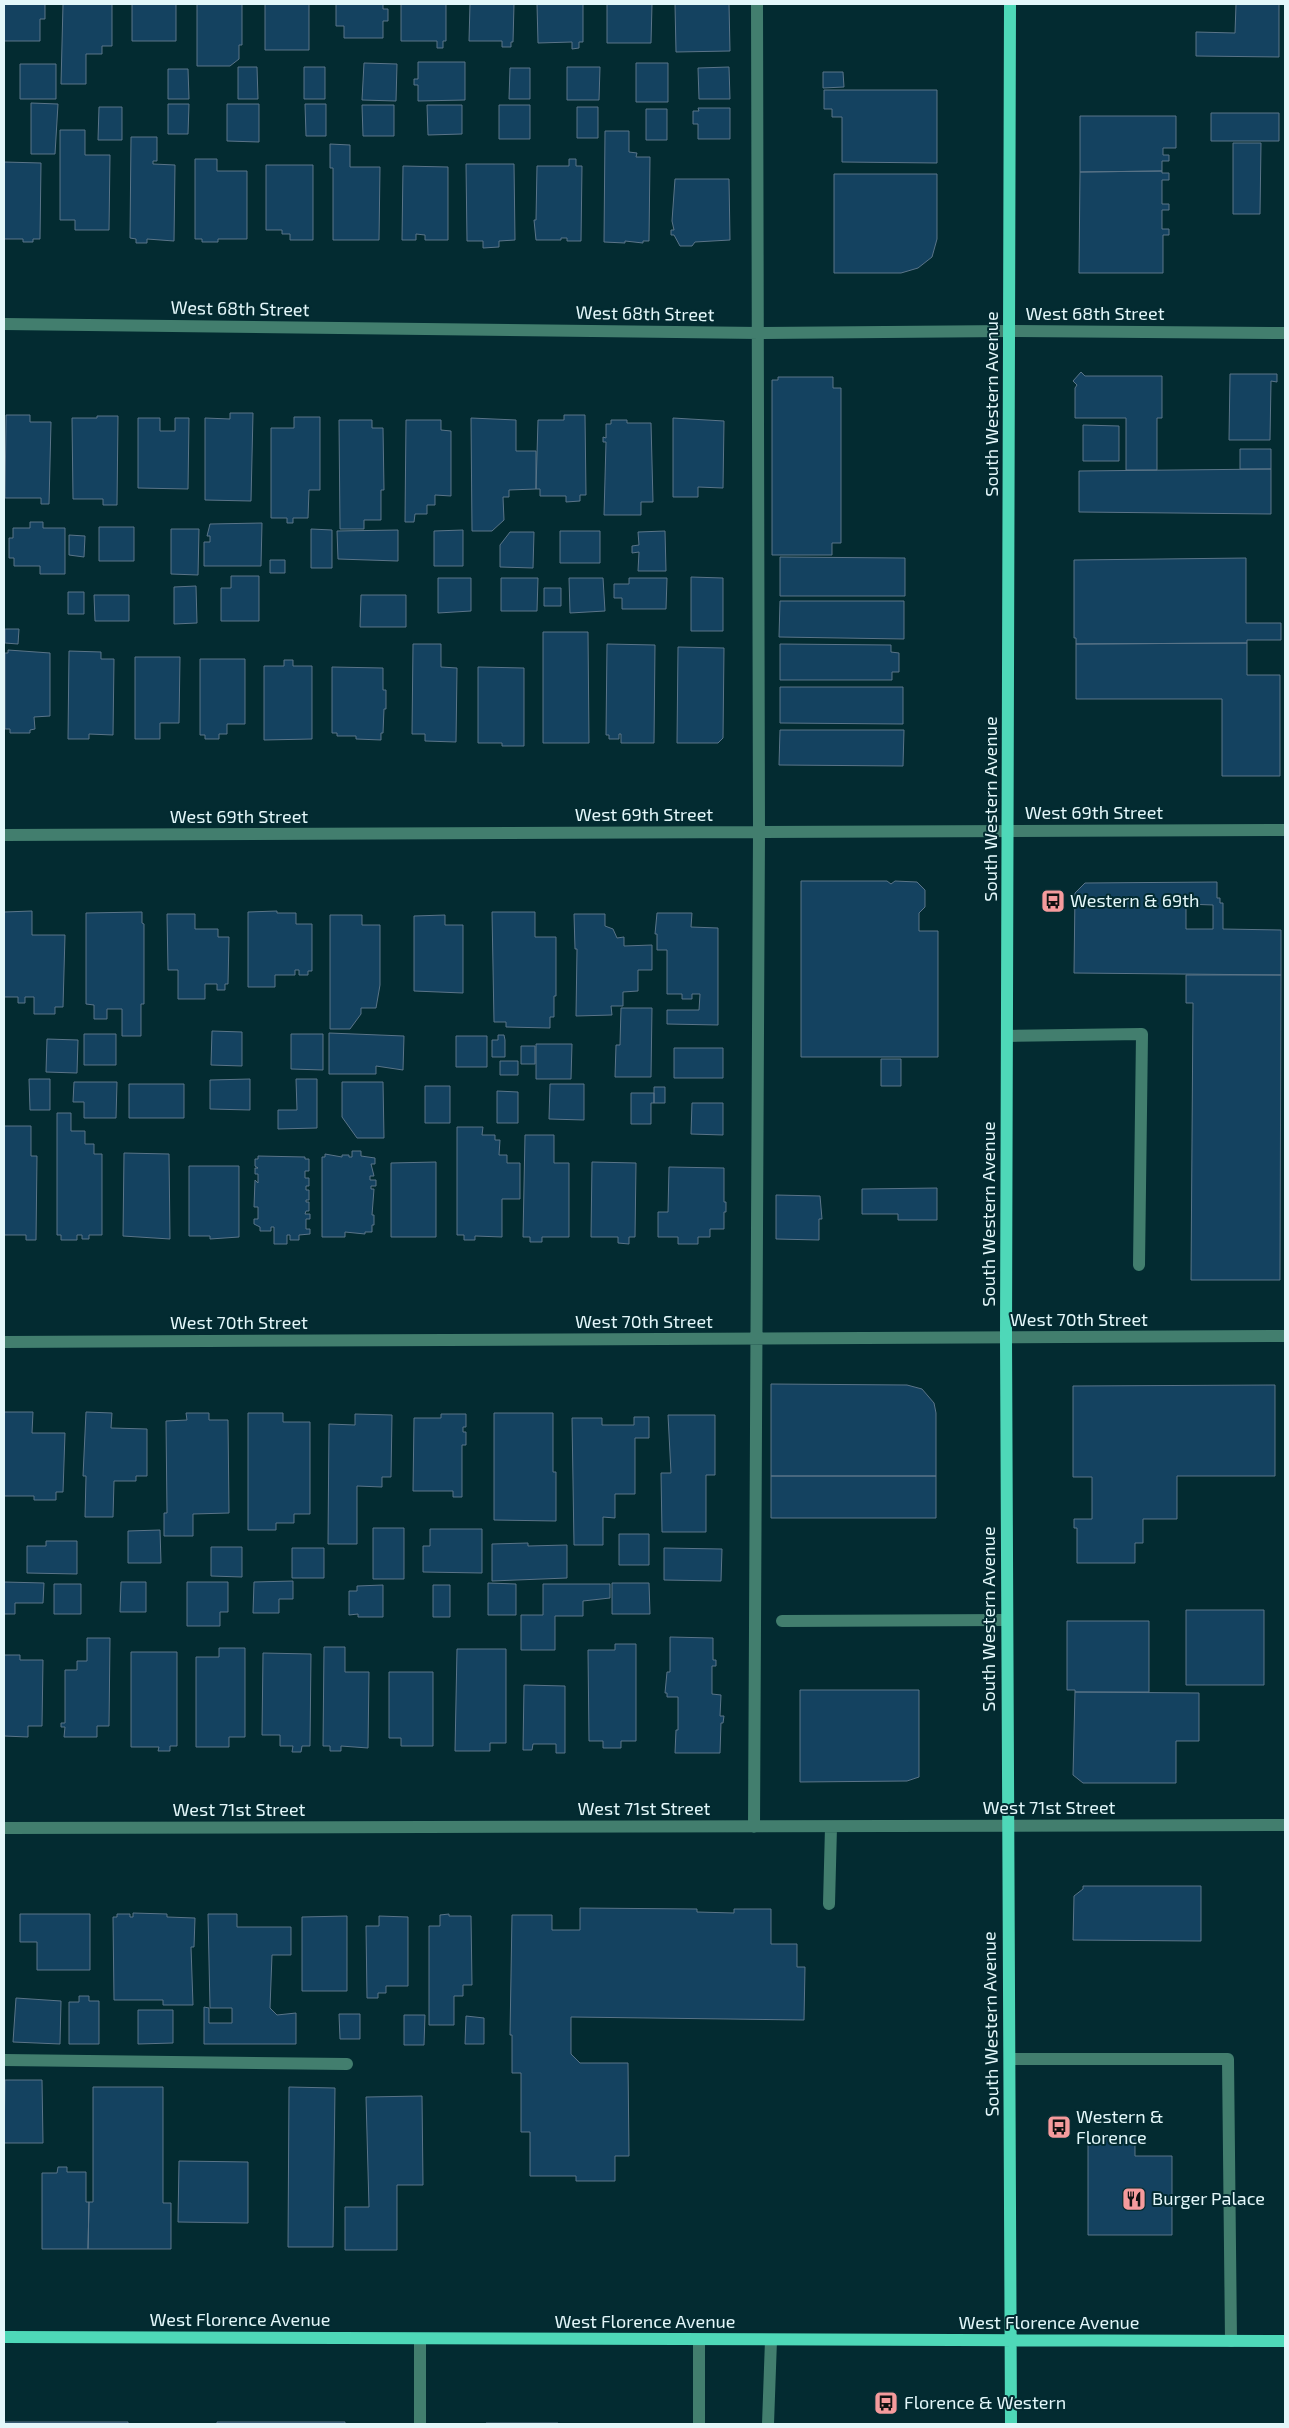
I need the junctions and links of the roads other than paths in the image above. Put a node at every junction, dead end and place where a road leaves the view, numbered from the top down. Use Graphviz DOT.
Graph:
graph roads {
  1 [pos="757,4"];
  2 [pos="1010,4"];
  3 [pos="4,324"];
  4 [pos="1009,331"];
  5 [pos="759,333"];
  6 [pos="1285,333"];
  7 [pos="1285,830"];
  8 [pos="1009,831"];
  9 [pos="759,832"];
  10 [pos="4,835"];
  11 [pos="1007,1036"];
  12 [pos="1139,1265"];
  13 [pos="1285,1336"];
  14 [pos="1006,1338"];
  15 [pos="756,1339"];
  16 [pos="4,1342"];
  17 [pos="1006,1620"];
  18 [pos="782,1621"];
  19 [pos="1285,1825"];
  20 [pos="1006,1826"];
  21 [pos="754,1827"];
  22 [pos="831,1827"];
  23 [pos="4,1828"];
  24 [pos="829,1904"];
  25 [pos="1010,2059"];
  26 [pos="4,2060"];
  27 [pos="347,2064"];
  28 [pos="4,2337"];
  29 [pos="420,2339"];
  30 [pos="700,2340"];
  31 [pos="770,2340"];
  32 [pos="1012,2341"];
  33 [pos="1231,2341"];
  34 [pos="1285,2341"];
  35 [pos="420,2423"];
  36 [pos="699,2424"];
  37 [pos="768,2424"];
  38 [pos="1011,2424"];
  1 -- 5 [label="street"];
  2 -- 4 [label="main road, South Western Avenue"];
  3 -- 5 [label="street, West 68th Street"];
  4 -- 5 [label="street, West 68th Street"];
  4 -- 6 [label="street, West 68th Street"];
  4 -- 8 [label="main road, South Western Avenue"];
  5 -- 9 [label="street"];
  7 -- 8 [label="street, West 69th Street"];
  8 -- 9 [label="street, West 69th Street"];
  8 -- 11 [label="main road, South Western Avenue"];
  9 -- 10 [label="street, West 69th Street"];
  9 -- 15 [label="street"];
  11 -- 12 [label="street"];
  11 -- 14 [label="main road, South Western Avenue"];
  13 -- 14 [label="street, West 70th Street"];
  14 -- 15 [label="street, West 70th Street"];
  14 -- 17 [label="main road, South Western Avenue"];
  15 -- 16 [label="street, West 70th Street"];
  15 -- 21 [label="street"];
  17 -- 18 [label="street"];
  17 -- 20 [label="main road, South Western Avenue"];
  19 -- 20 [label="street, West 71st Street"];
  20 -- 22 [label="street, West 71st Street"];
  20 -- 25 [label="main road, South Western Avenue"];
  21 -- 22 [label="street, West 71st Street"];
  21 -- 23 [label="street, West 71st Street"];
  22 -- 24 [label="street"];
  25 -- 32 [label="main road, South Western Avenue"];
  25 -- 33 [label="street"];
  26 -- 27 [label="street"];
  28 -- 29 [label="main road, West Florence Avenue"];
  29 -- 30 [label="main road, West Florence Avenue"];
  29 -- 35 [label="street"];
  30 -- 31 [label="main road, West Florence Avenue"];
  30 -- 36 [label="street"];
  31 -- 32 [label="main road, West Florence Avenue"];
  31 -- 37 [label="street"];
  32 -- 33 [label="main road, West Florence Avenue"];
  32 -- 38 [label="main road, South Western Avenue"];
  33 -- 34 [label="main road, West Florence Avenue"];
}
